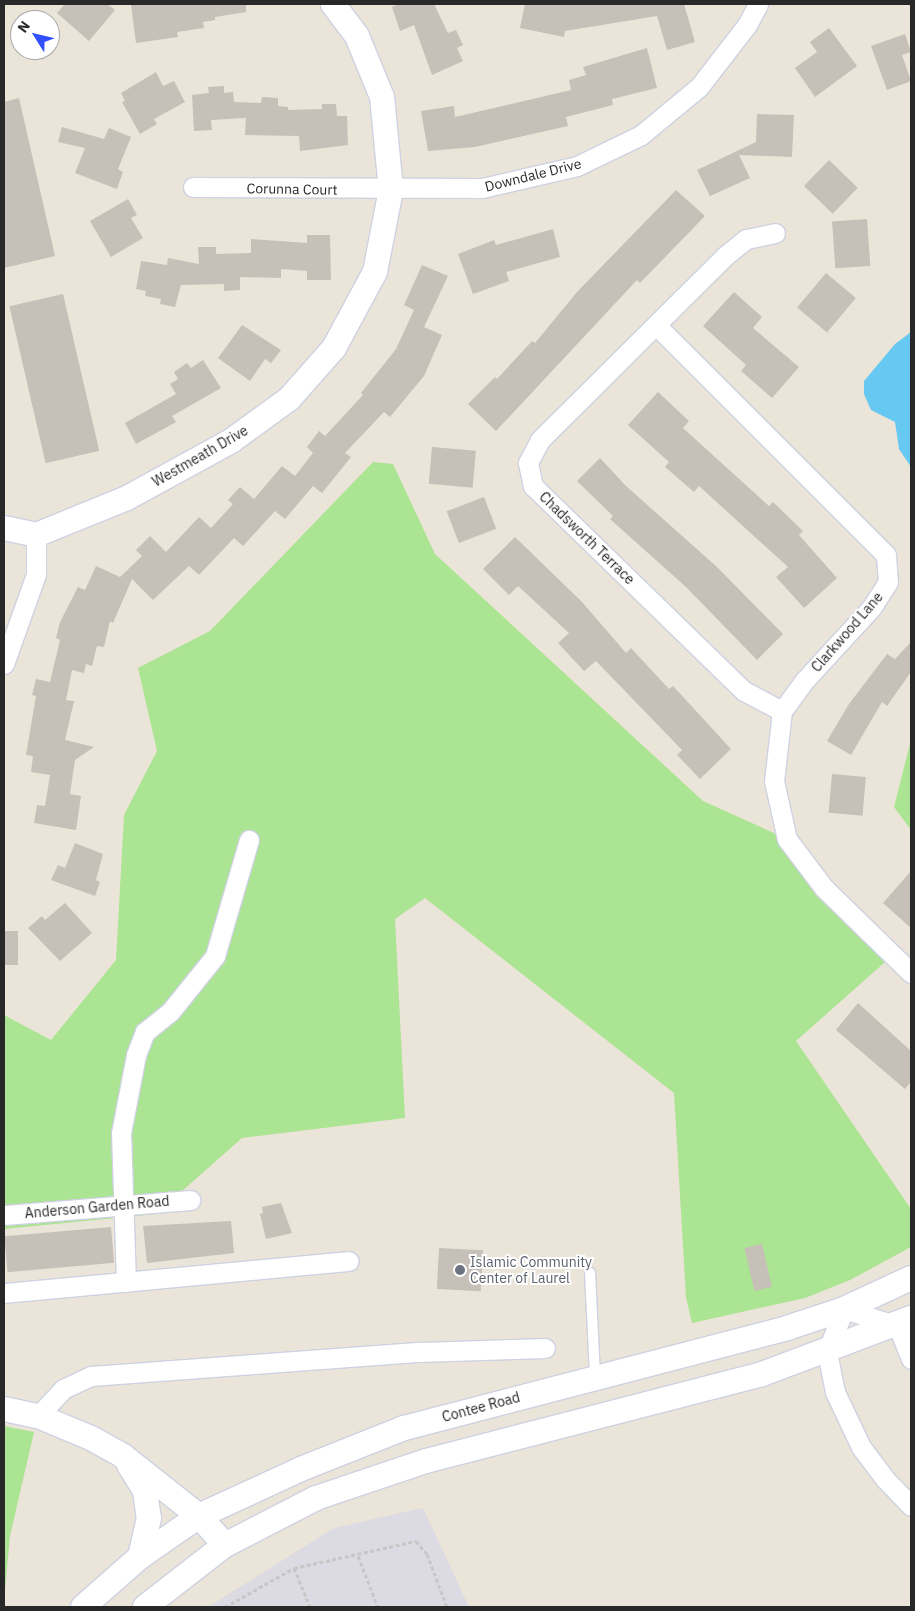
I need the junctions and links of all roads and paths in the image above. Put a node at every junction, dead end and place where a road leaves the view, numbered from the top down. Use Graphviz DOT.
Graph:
graph roads {
  1 [pos="333,4"];
  2 [pos="758,4"];
  3 [pos="193,187"];
  4 [pos="391,190"];
  5 [pos="775,233"];
  6 [pos="656,326"];
  7 [pos="4,528"];
  8 [pos="36,535"];
  9 [pos="4,664"];
  10 [pos="782,712"];
  11 [pos="249,840"];
  12 [pos="911,973"];
  13 [pos="190,1200"];
  14 [pos="123,1205"];
  15 [pos="4,1215"];
  16 [pos="349,1262"];
  17 [pos="590,1273"];
  18 [pos="911,1278"];
  19 [pos="126,1282"];
  20 [pos="4,1294"];
  21 [pos="844,1308"];
  22 [pos="904,1322"];
  23 [pos="545,1348"];
  24 [pos="827,1352"];
  25 [pos="911,1359"];
  26 [pos="595,1377"];
  27 [pos="4,1409"];
  28 [pos="38,1416"];
  29 [pos="123,1456"];
  30 [pos="911,1506"];
  31 [pos="199,1516"];
  32 [pos="225,1545"];
  33 [pos="358,1556"];
  34 [pos="140,1558"];
  35 [pos="294,1568"];
  36 [pos="83,1607"];
  37 [pos="145,1607"];
  38 [pos="225,1607"];
  39 [pos="310,1607"];
  40 [pos="378,1607"];
  41 [pos="447,1607"];
  1 -- 4 [label="street, Westmeath Drive"];
  2 -- 4 [label="street, Downdale Drive"];
  3 -- 4 [label="street, Corunna Court"];
  4 -- 8 [label="street, Westmeath Drive"];
  5 -- 6 [label="street, Chadsworth Terrace"];
  6 -- 10 [label="street, Clarkwood Lane"];
  6 -- 10 [label="street, Chadsworth Terrace"];
  7 -- 8 [label="street"];
  8 -- 9 [label="street"];
  10 -- 12 [label="street, Clarkwood Lane"];
  11 -- 14 [label="street"];
  13 -- 14 [label="street, Anderson Garden Road"];
  14 -- 15 [label="street, Anderson Garden Road"];
  14 -- 19 [label="street"];
  16 -- 19 [label="street"];
  17 -- 26 [label="lane"];
  18 -- 21 [label="street, Contee Road"];
  19 -- 20 [label="street"];
  21 -- 22 [label="street"];
  21 -- 24 [label="street"];
  21 -- 26 [label="street, Contee Road"];
  22 -- 24 [label="street"];
  22 -- 25 [label="street"];
  23 -- 28 [label="street"];
  24 -- 30 [label="street"];
  24 -- 32 [label="street"];
  26 -- 31 [label="street, Contee Road"];
  27 -- 28 [label="street"];
  28 -- 29 [label="street"];
  29 -- 31 [label="street"];
  29 -- 34 [label="street"];
  31 -- 32 [label="street"];
  31 -- 34 [label="street, Contee Road"];
  32 -- 37 [label="street"];
  33 -- 35 [label="path"];
  33 -- 40 [label="path"];
  33 -- 41 [label="path"];
  34 -- 36 [label="street, Contee Road"];
  35 -- 38 [label="path"];
  35 -- 39 [label="path"];
}
